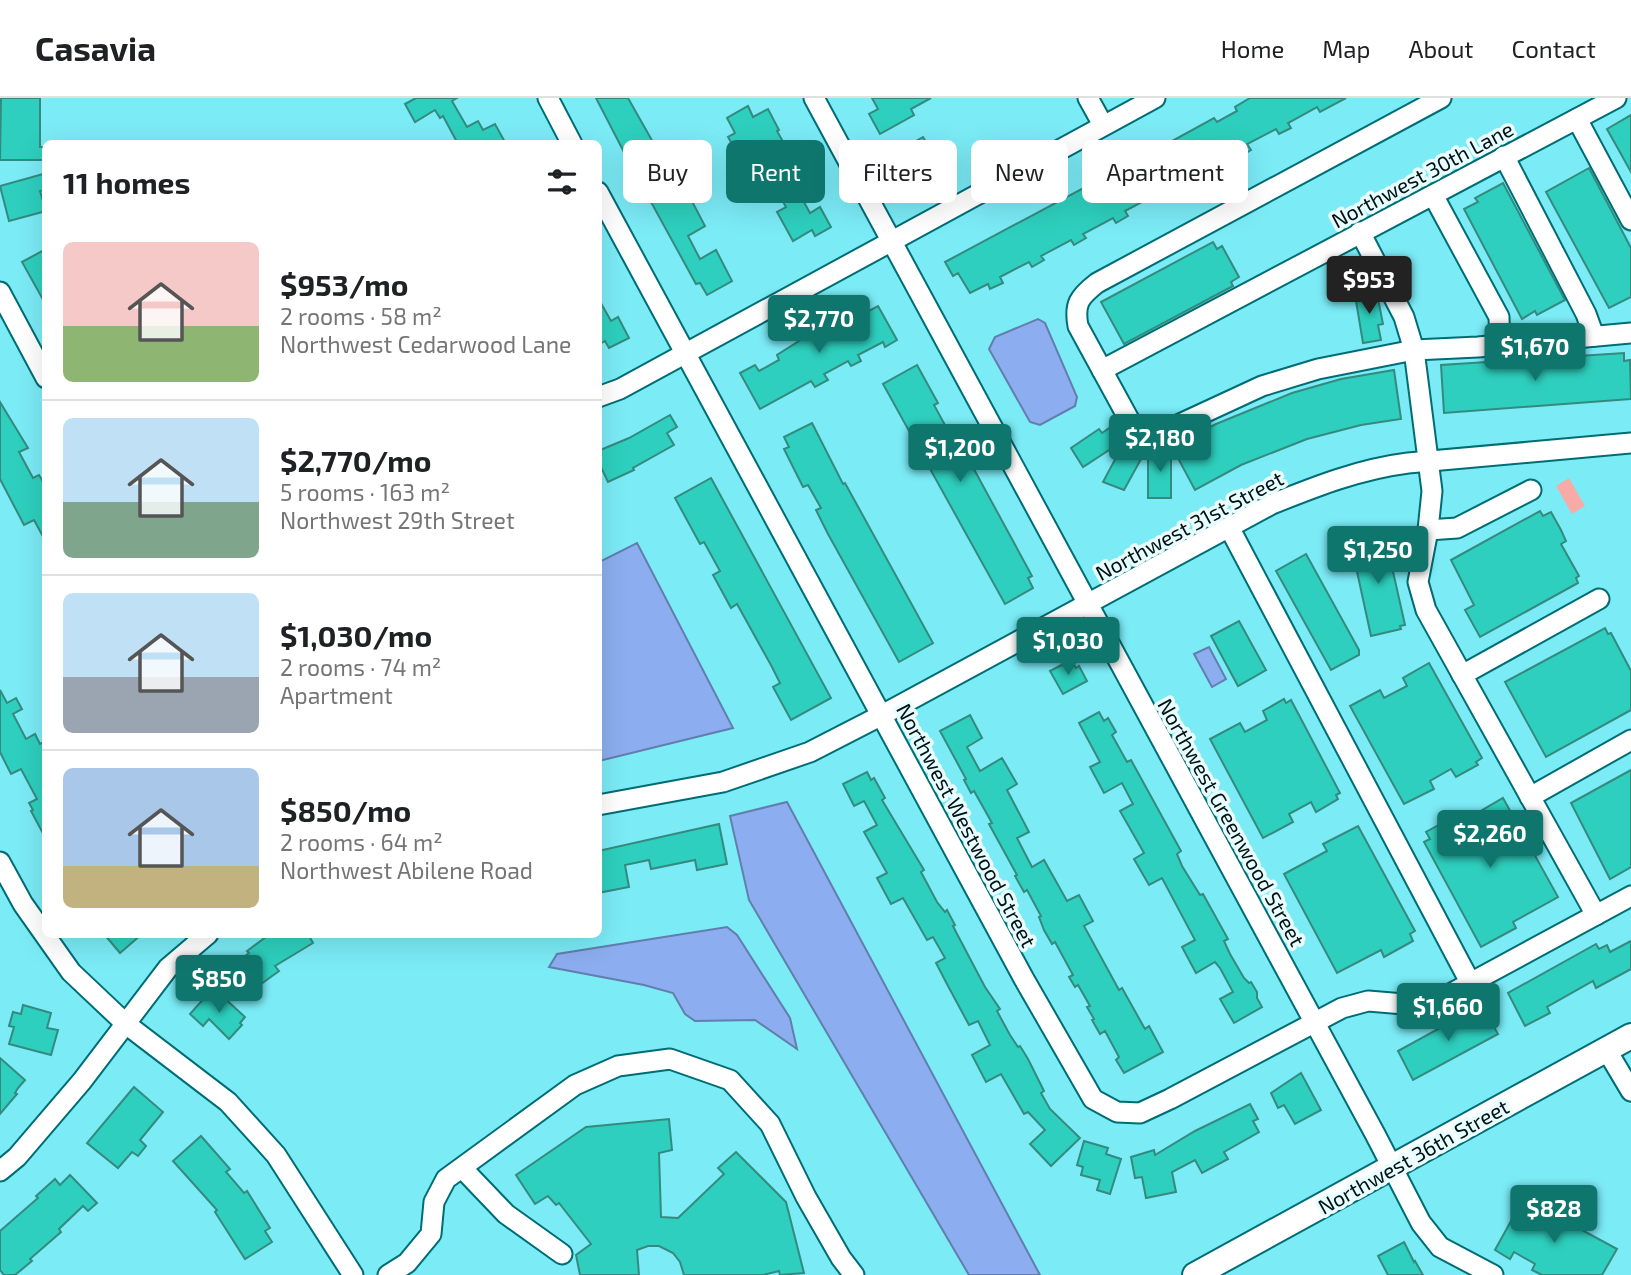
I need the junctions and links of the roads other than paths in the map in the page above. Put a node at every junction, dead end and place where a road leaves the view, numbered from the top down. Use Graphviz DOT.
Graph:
graph roads {
  1 [pos="548,98"];
  2 [pos="814,98"];
  3 [pos="1088,98"];
  4 [pos="1155,98"];
  5 [pos="1441,98"];
  6 [pos="1616,98"];
  7 [pos="1577,119"];
  8 [pos="1103,125"];
  9 [pos="570,140"];
  10 [pos="1504,156"];
  11 [pos="1433,195"];
  12 [pos="602,199"];
  13 [pos="1631,220"];
  14 [pos="1360,232"];
  15 [pos="891,242"];
  16 [pos="0,292"];
  17 [pos="1631,333"];
  18 [pos="1594,336"];
  19 [pos="1500,345"];
  20 [pos="1414,350"];
  21 [pos="39,352"];
  22 [pos="686,354"];
  23 [pos="1102,370"];
  24 [pos="602,396"];
  25 [pos="1631,443"];
  26 [pos="1429,460"];
  27 [pos="1531,490"];
  28 [pos="1229,527"];
  29 [pos="1429,530"];
  30 [pos="1599,599"];
  31 [pos="1088,604"];
  32 [pos="1462,675"];
  33 [pos="882,715"];
  34 [pos="1631,740"];
  35 [pos="1530,797"];
  36 [pos="602,804"];
  37 [pos="0,862"];
  38 [pos="1631,896"];
  39 [pos="1596,915"];
  40 [pos="42,931"];
  41 [pos="47,938"];
  42 [pos="203,938"];
  43 [pos="1471,984"];
  44 [pos="1314,1022"];
  45 [pos="126,1024"];
  46 [pos="1631,1036"];
  47 [pos="1606,1049"];
  48 [pos="1631,1091"];
  49 [pos="462,1168"];
  50 [pos="1393,1168"];
  51 [pos="0,1171"];
  52 [pos="562,1254"];
  53 [pos="410,1269"];
  54 [pos="1472,1270"];
  55 [pos="353,1275"];
  56 [pos="388,1275"];
  57 [pos="854,1275"];
  58 [pos="1195,1275"];
  59 [pos="1493,1275"];
  1 -- 9 [label="street"];
  2 -- 15 [label="street, Northwest Greenwood Street"];
  3 -- 8 [label="street"];
  4 -- 8 [label="street"];
  5 -- 23 [label="street"];
  6 -- 7 [label="street, Northwest 30th Lane"];
  7 -- 10 [label="street, Northwest 30th Lane"];
  7 -- 13 [label="street"];
  8 -- 15 [label="street"];
  10 -- 11 [label="street, Northwest 30th Lane"];
  10 -- 18 [label="street"];
  11 -- 14 [label="street, Northwest 30th Lane"];
  11 -- 19 [label="street"];
  12 -- 22 [label="street, Northwest Westwood Street"];
  14 -- 20 [label="street"];
  14 -- 23 [label="street, Northwest 30th Lane"];
  15 -- 22 [label="street"];
  15 -- 31 [label="street, Northwest Greenwood Street"];
  16 -- 21 [label="street"];
  17 -- 18 [label="street"];
  18 -- 19 [label="street"];
  19 -- 20 [label="street"];
  20 -- 23 [label="street"];
  20 -- 26 [label="street"];
  22 -- 24 [label="street"];
  22 -- 33 [label="street, Northwest Westwood Street"];
  25 -- 26 [label="street, Northwest 31st Street"];
  26 -- 28 [label="street, Northwest 31st Street"];
  26 -- 29 [label="street"];
  27 -- 29 [label="street"];
  28 -- 31 [label="street, Northwest 31st Street"];
  28 -- 43 [label="street"];
  29 -- 32 [label="street"];
  30 -- 32 [label="street"];
  31 -- 33 [label="street, Northwest 31st Street"];
  31 -- 44 [label="street, Northwest Greenwood Street"];
  32 -- 35 [label="street"];
  33 -- 36 [label="street, Northwest 31st Street"];
  33 -- 44 [label="street, Northwest Westwood Street"];
  34 -- 35 [label="street"];
  35 -- 39 [label="street"];
  37 -- 40 [label="street"];
  38 -- 39 [label="street, Northwest Westwood Street"];
  39 -- 43 [label="street, Northwest Westwood Street"];
  41 -- 45 [label="street"];
  42 -- 45 [label="street"];
  43 -- 44 [label="street, Northwest Westwood Street"];
  44 -- 50 [label="street, Northwest Greenwood Street"];
  45 -- 51 [label="street"];
  45 -- 55 [label="street"];
  46 -- 47 [label="main road, Northwest 36th Street"];
  47 -- 48 [label="street"];
  47 -- 50 [label="main road, Northwest 36th Street"];
  49 -- 52 [label="street"];
  49 -- 53 [label="street"];
  49 -- 57 [label="street"];
  50 -- 54 [label="street, Northwest Greenwood Street"];
  50 -- 58 [label="main road, Northwest 36th Street"];
  53 -- 56 [label="street"];
  54 -- 59 [label="street, Northwest Greenwood Street"];
}
